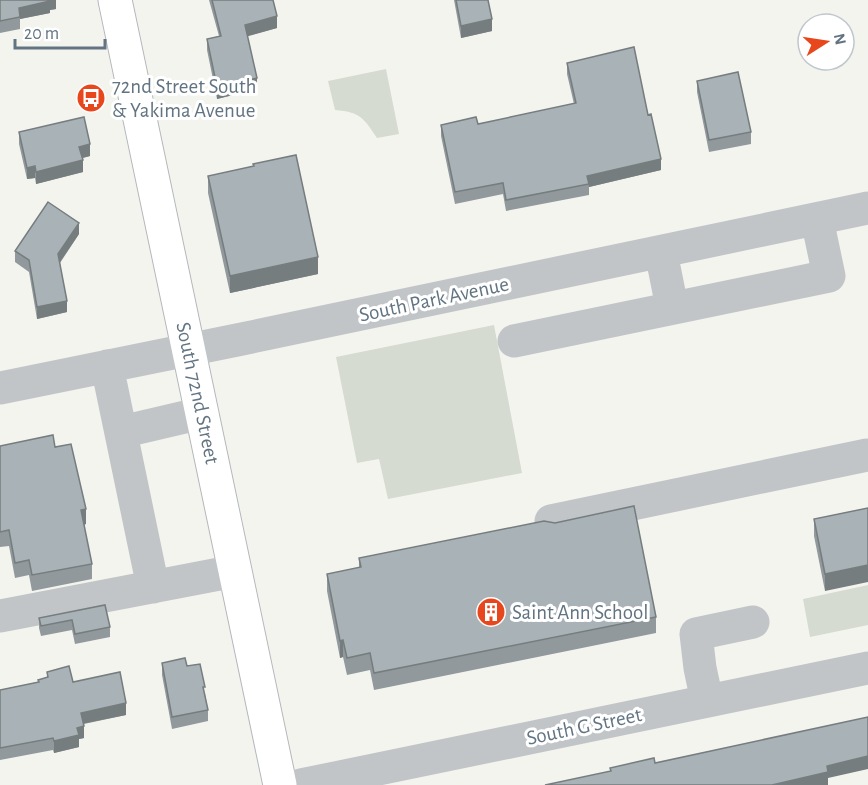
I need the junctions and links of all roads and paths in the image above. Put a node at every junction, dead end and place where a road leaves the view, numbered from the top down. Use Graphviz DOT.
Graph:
graph roads {
  1 [pos="115,0"];
  2 [pos="868,208"];
  3 [pos="817,219"];
  4 [pos="661,252"];
  5 [pos="672,307"];
  6 [pos="514,341"];
  7 [pos="189,349"];
  8 [pos="107,366"];
  9 [pos="0,387"];
  10 [pos="202,413"];
  11 [pos="121,432"];
  12 [pos="867,455"];
  13 [pos="551,521"];
  14 [pos="235,571"];
  15 [pos="153,587"];
  16 [pos="0,616"];
  17 [pos="753,622"];
  18 [pos="868,668"];
  19 [pos="707,701"];
  20 [pos="280,785"];
  21 [pos="301,785"];
  1 -- 7 [label="main road, South 72nd Street"];
  2 -- 3 [label="street, South Park Avenue"];
  3 -- 4 [label="street, South Park Avenue"];
  3 -- 5 [label="street"];
  4 -- 5 [label="street"];
  4 -- 7 [label="street, South Park Avenue"];
  5 -- 6 [label="street"];
  7 -- 8 [label="street, South Park Avenue"];
  7 -- 10 [label="main road, South 72nd Street"];
  8 -- 9 [label="street, South Park Avenue"];
  8 -- 11 [label="street"];
  10 -- 11 [label="street"];
  10 -- 14 [label="main road, South 72nd Street"];
  11 -- 15 [label="street"];
  12 -- 13 [label="street"];
  14 -- 15 [label="street"];
  14 -- 20 [label="main road, South 72nd Street"];
  15 -- 16 [label="street"];
  17 -- 19 [label="street"];
  18 -- 19 [label="street, South G Street"];
  19 -- 21 [label="street, South G Street"];
}
